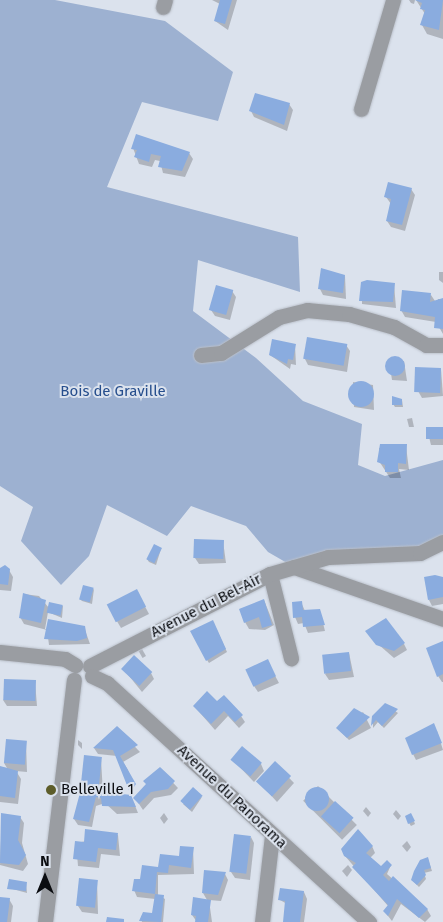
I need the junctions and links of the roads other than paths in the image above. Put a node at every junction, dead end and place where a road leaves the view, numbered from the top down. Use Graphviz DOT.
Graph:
graph roads {
  1 [pos="393,0"];
  2 [pos="361,110"];
  3 [pos="443,345"];
  4 [pos="201,355"];
  5 [pos="443,542"];
  6 [pos="294,567"];
  7 [pos="270,574"];
  8 [pos="443,619"];
  9 [pos="0,652"];
  10 [pos="292,658"];
  11 [pos="83,672"];
  12 [pos="272,835"];
  13 [pos="45,922"];
  14 [pos="262,922"];
  15 [pos="369,922"];
  1 -- 2 [label="street"];
  3 -- 4 [label="street"];
  5 -- 6 [label="street, Avenue du Bel-Air"];
  6 -- 7 [label="street, Avenue du Bel-Air"];
  6 -- 8 [label="street"];
  7 -- 10 [label="street"];
  7 -- 11 [label="street, Avenue du Bel-Air"];
  9 -- 11 [label="street, Avenue du Panorama"];
  11 -- 12 [label="street, Avenue du Panorama"];
  11 -- 13 [label="street"];
  12 -- 14 [label="street"];
  12 -- 15 [label="street, Avenue du Panorama"];
}
